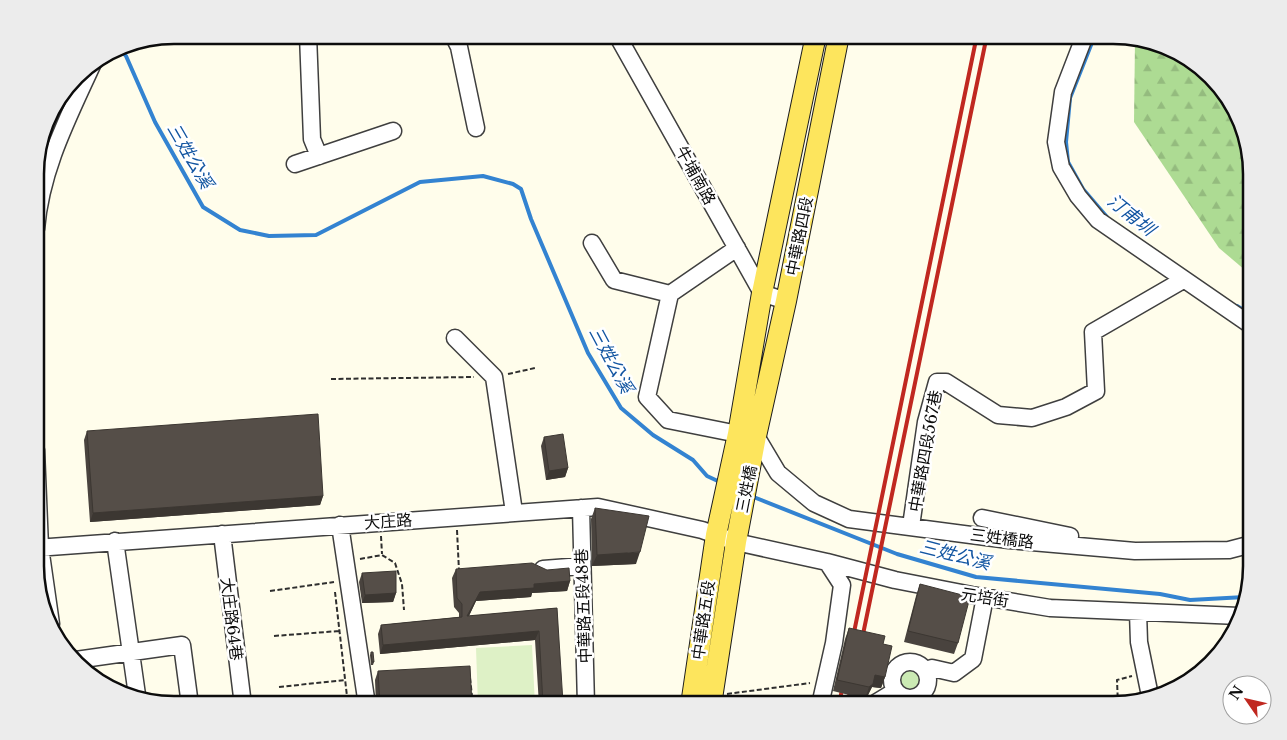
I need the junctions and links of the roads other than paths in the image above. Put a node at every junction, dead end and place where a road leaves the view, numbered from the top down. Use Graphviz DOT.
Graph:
graph roads {
  1 [pos="308,44"];
  2 [pos="458,44"];
  3 [pos="621,44"];
  4 [pos="814,44"];
  5 [pos="837,44"];
  6 [pos="1082,44"];
  7 [pos="85,79"];
  8 [pos="476,128"];
  9 [pos="393,130"];
  10 [pos="319,156"];
  11 [pos="295,164"];
  12 [pos="44,181"];
  13 [pos="592,243"];
  14 [pos="737,248"];
  15 [pos="1183,280"];
  16 [pos="762,293"];
  17 [pos="670,294"];
  18 [pos="786,301"];
  19 [pos="1243,320"];
  20 [pos="455,338"];
  21 [pos="747,435"];
  22 [pos="581,508"];
  23 [pos="514,512"];
  24 [pos="982,518"];
  25 [pos="340,525"];
  26 [pos="911,526"];
  27 [pos="222,534"];
  28 [pos="716,535"];
  29 [pos="115,542"];
  30 [pos="736,542"];
  31 [pos="1243,546"];
  32 [pos="44,547"];
  33 [pos="1115,549"];
  34 [pos="827,562"];
  35 [pos="582,566"];
  36 [pos="543,569"];
  37 [pos="986,597"];
  38 [pos="1138,612"];
  39 [pos="1233,616"];
  40 [pos="130,652"];
  41 [pos="83,659"];
  42 [pos="926,671"];
  43 [pos="136,691"];
  44 [pos="895,691"];
  45 [pos="1149,691"];
  46 [pos="189,696"];
  47 [pos="242,696"];
  48 [pos="366,696"];
  49 [pos="586,696"];
  50 [pos="692,696"];
  51 [pos="713,696"];
  52 [pos="822,696"];
  53 [pos="887,696"];
  54 [pos="902,696"];
  55 [pos="918,696"];
  1 -- 10 [label="street"];
  2 -- 8 [label="street"];
  3 -- 14 [label="street, 牛埔南路"];
  4 -- 16 [label="main road, 中華路四段"];
  5 -- 18 [label="main road, 中華路四段"];
  6 -- 15 [label="street"];
  7 -- 12 [label="street"];
  9 -- 10 [label="street"];
  10 -- 11 [label="street"];
  13 -- 17 [label="street"];
  14 -- 16 [label="street, 牛埔南路"];
  14 -- 17 [label="street"];
  15 -- 19 [label="street"];
  15 -- 26 [label="street, 中華路四段567巷"];
  16 -- 18 [label="street"];
  16 -- 21 [label="main road, 中華路四段"];
  17 -- 21 [label="street"];
  18 -- 21 [label="main road, 中華路四段"];
  20 -- 23 [label="street"];
  21 -- 26 [label="street, 三姓橋路"];
  21 -- 28 [label="main road, 三姓橋"];
  21 -- 30 [label="main road, 三姓橋"];
  22 -- 23 [label="street, 大庄路"];
  22 -- 28 [label="street, 大庄路"];
  22 -- 35 [label="street, 中華路五段48巷"];
  23 -- 25 [label="street, 大庄路"];
  24 -- 33 [label="street"];
  25 -- 27 [label="street, 大庄路"];
  25 -- 48 [label="street"];
  26 -- 33 [label="street, 三姓橋路"];
  27 -- 29 [label="street, 大庄路"];
  27 -- 47 [label="street, 大庄路64巷"];
  28 -- 30 [label="street, 大庄路"];
  28 -- 50 [label="main road, 中華路五段"];
  29 -- 32 [label="street, 大庄路"];
  29 -- 40 [label="street"];
  30 -- 34 [label="street, 元培街"];
  30 -- 51 [label="main road, 中華路五段"];
  31 -- 33 [label="street, 三姓橋路"];
  34 -- 37 [label="street, 元培街"];
  34 -- 52 [label="street"];
  35 -- 36 [label="street"];
  35 -- 49 [label="street, 中華路五段48巷"];
  37 -- 38 [label="street, 元培街"];
  37 -- 42 [label="street"];
  38 -- 39 [label="street, 元培街"];
  38 -- 45 [label="street"];
  40 -- 41 [label="street"];
  40 -- 43 [label="street"];
  40 -- 46 [label="street"];
  42 -- 44 [label="street"];
  42 -- 55 [label="street"];
  44 -- 53 [label="street"];
  44 -- 54 [label="street"];
}
